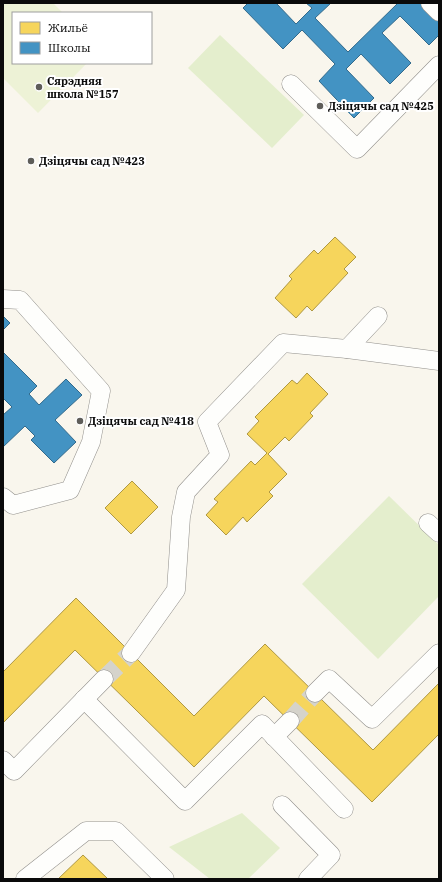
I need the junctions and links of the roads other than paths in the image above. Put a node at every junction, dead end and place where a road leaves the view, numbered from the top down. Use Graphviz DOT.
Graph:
graph roads {
  1 [pos="430,3"];
  2 [pos="439,12"];
  3 [pos="439,65"];
  4 [pos="291,84"];
  5 [pos="3,299"];
  6 [pos="378,316"];
  7 [pos="347,349"];
  8 [pos="439,361"];
  9 [pos="3,497"];
  10 [pos="131,653"];
  11 [pos="439,653"];
  12 [pos="104,679"];
  13 [pos="315,693"];
  14 [pos="84,698"];
  15 [pos="290,721"];
  16 [pos="274,737"];
  17 [pos="3,760"];
  18 [pos="282,805"];
  19 [pos="344,809"];
  20 [pos="25,879"];
  21 [pos="165,879"];
  22 [pos="308,879"];
  1 -- 2 [label="lane"];
  3 -- 4 [label="lane"];
  5 -- 9 [label="lane"];
  6 -- 7 [label="lane"];
  7 -- 8 [label="lane"];
  7 -- 10 [label="lane"];
  11 -- 13 [label="lane"];
  12 -- 14 [label="lane"];
  14 -- 16 [label="lane"];
  14 -- 17 [label="lane"];
  15 -- 16 [label="lane"];
  16 -- 19 [label="lane"];
  18 -- 22 [label="lane"];
  20 -- 21 [label="lane"];
}
